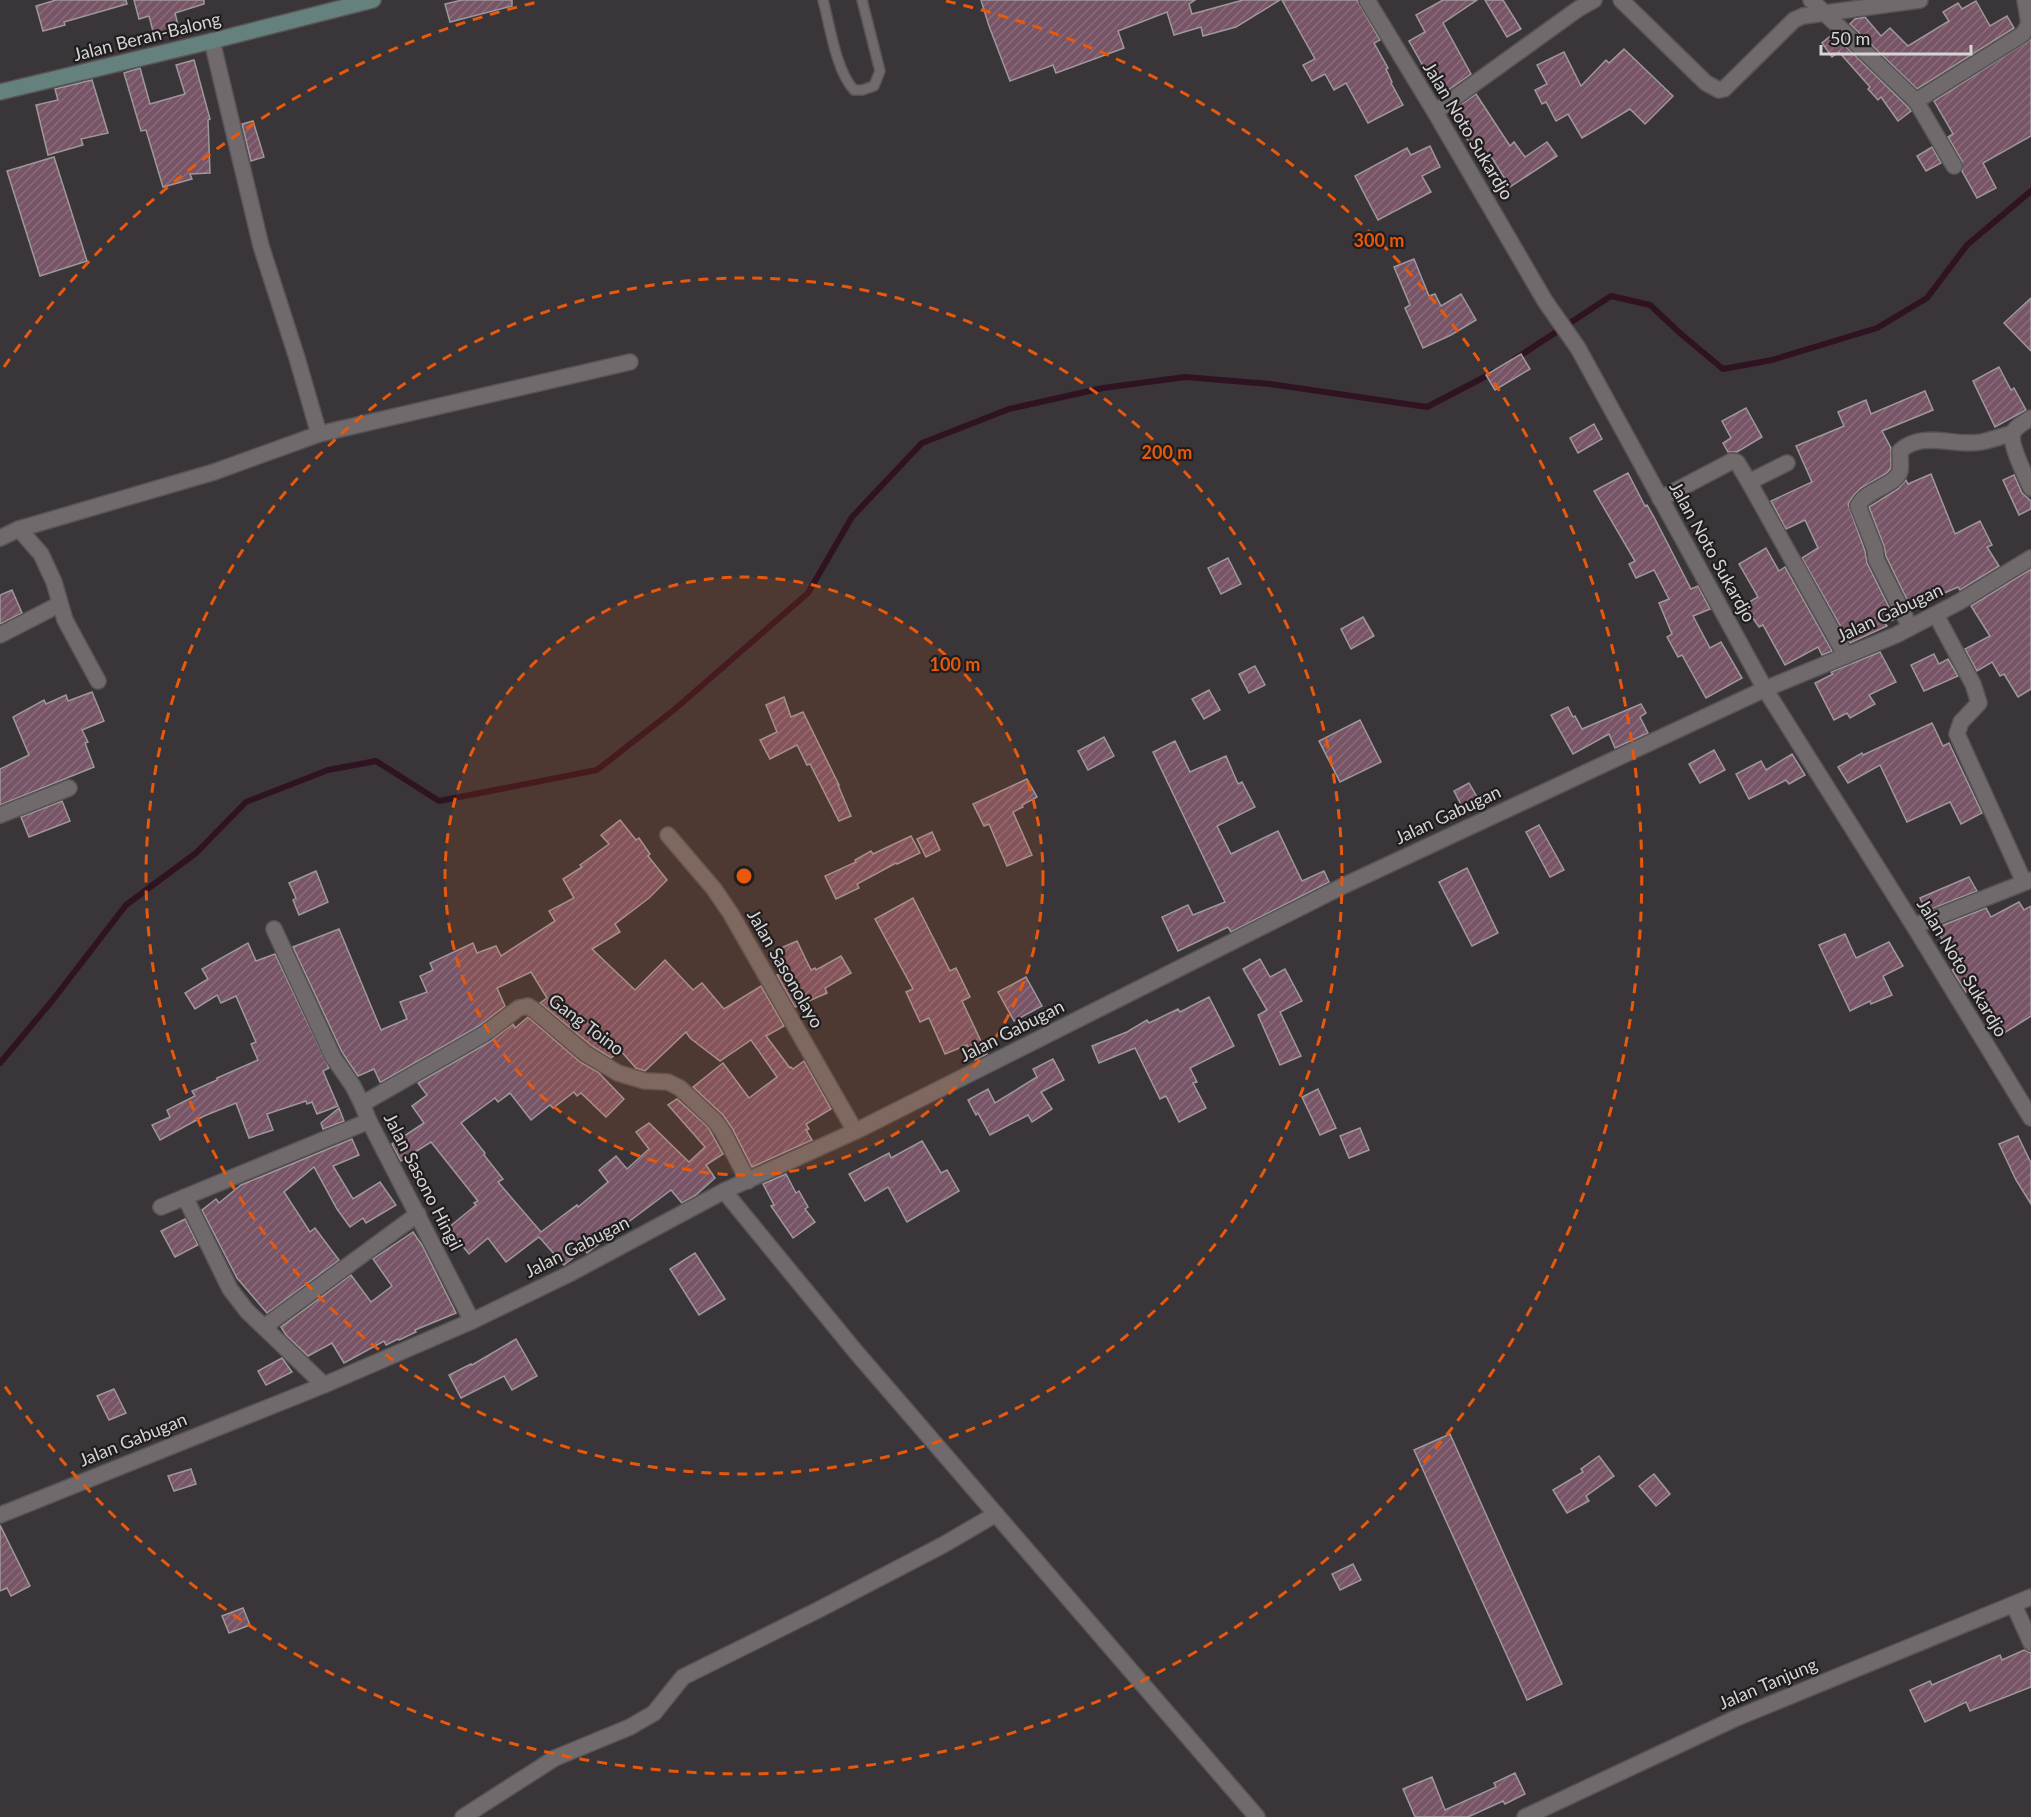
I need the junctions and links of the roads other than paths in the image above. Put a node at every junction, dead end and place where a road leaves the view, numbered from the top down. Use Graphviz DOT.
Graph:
graph roads {
  1 [pos="373,0"];
  2 [pos="823,0"];
  3 [pos="862,0"];
  4 [pos="1594,0"];
  5 [pos="1621,0"];
  6 [pos="1811,0"];
  7 [pos="1920,0"];
  8 [pos="2025,0"];
  9 [pos="1370,2"];
  10 [pos="1823,13"];
  11 [pos="212,41"];
  12 [pos="0,92"];
  13 [pos="1916,101"];
  14 [pos="1435,112"];
  15 [pos="1954,166"];
  16 [pos="630,362"];
  17 [pos="2031,418"];
  18 [pos="2013,433"];
  19 [pos="319,434"];
  20 [pos="1787,463"];
  21 [pos="1749,482"];
  22 [pos="2031,488"];
  23 [pos="1660,499"];
  24 [pos="19,529"];
  25 [pos="0,538"];
  26 [pos="2031,558"];
  27 [pos="60,604"];
  28 [pos="1936,615"];
  29 [pos="1910,627"];
  30 [pos="0,635"];
  31 [pos="1846,656"];
  32 [pos="98,681"];
  33 [pos="1765,689"];
  34 [pos="69,788"];
  35 [pos="0,814"];
  36 [pos="668,835"];
  37 [pos="2028,881"];
  38 [pos="1914,926"];
  39 [pos="274,929"];
  40 [pos="528,1006"];
  41 [pos="363,1104"];
  42 [pos="2031,1118"];
  43 [pos="369,1121"];
  44 [pos="855,1131"];
  45 [pos="748,1181"];
  46 [pos="724,1191"];
  47 [pos="185,1197"];
  48 [pos="161,1207"];
  49 [pos="418,1214"];
  50 [pos="472,1321"];
  51 [pos="264,1326"];
  52 [pos="324,1385"];
  53 [pos="996,1514"];
  54 [pos="0,1515"];
  55 [pos="2031,1597"];
  56 [pos="2014,1605"];
  57 [pos="2031,1643"];
  58 [pos="463,1817"];
  59 [pos="1257,1817"];
  60 [pos="1525,1817"];
  1 -- 11 [label="main road, Jalan Beran-Balong"];
  2 -- 3 [label="lane"];
  4 -- 14 [label="street"];
  5 -- 10 [label="street"];
  6 -- 10 [label="street"];
  7 -- 10 [label="street"];
  8 -- 13 [label="street"];
  9 -- 14 [label="street, Jalan Noto Sukardjo"];
  10 -- 13 [label="street"];
  11 -- 12 [label="main road, Jalan Beran-Balong"];
  11 -- 19 [label="street"];
  13 -- 15 [label="street"];
  14 -- 23 [label="street, Jalan Noto Sukardjo"];
  16 -- 19 [label="street"];
  17 -- 18 [label="street"];
  18 -- 22 [label="street"];
  18 -- 29 [label="street"];
  19 -- 24 [label="street"];
  20 -- 21 [label="street"];
  21 -- 23 [label="street"];
  21 -- 31 [label="street"];
  23 -- 33 [label="street, Jalan Noto Sukardjo"];
  24 -- 25 [label="street"];
  24 -- 27 [label="street"];
  26 -- 28 [label="street, Jalan Gabugan"];
  27 -- 30 [label="street"];
  27 -- 32 [label="street"];
  28 -- 29 [label="street, Jalan Gabugan"];
  28 -- 37 [label="street"];
  29 -- 31 [label="street, Jalan Gabugan"];
  31 -- 33 [label="street, Jalan Gabugan"];
  33 -- 38 [label="street, Jalan Noto Sukardjo"];
  33 -- 44 [label="street, Jalan Gabugan"];
  34 -- 35 [label="street"];
  36 -- 44 [label="street, Jalan Sasonolayo"];
  37 -- 38 [label="street"];
  38 -- 42 [label="street, Jalan Noto Sukardjo"];
  39 -- 41 [label="street"];
  40 -- 41 [label="street, Jalan Sasono Hingil"];
  40 -- 45 [label="street, Gang Toino"];
  41 -- 43 [label="street, Jalan Sasono Hingil"];
  43 -- 47 [label="street"];
  43 -- 49 [label="street, Jalan Sasono Hingil"];
  44 -- 45 [label="street, Jalan Gabugan"];
  45 -- 46 [label="street, Jalan Gabugan"];
  46 -- 50 [label="street, Jalan Gabugan"];
  46 -- 53 [label="street"];
  47 -- 48 [label="street"];
  47 -- 51 [label="street"];
  49 -- 50 [label="street, Jalan Sasono Hingil"];
  49 -- 51 [label="street"];
  50 -- 52 [label="street, Jalan Gabugan"];
  51 -- 52 [label="street"];
  52 -- 54 [label="street, Jalan Gabugan"];
  53 -- 58 [label="street"];
  53 -- 59 [label="street"];
  55 -- 56 [label="street, Jalan Tanjung"];
  56 -- 57 [label="street"];
  56 -- 60 [label="street, Jalan Tanjung"];
}
